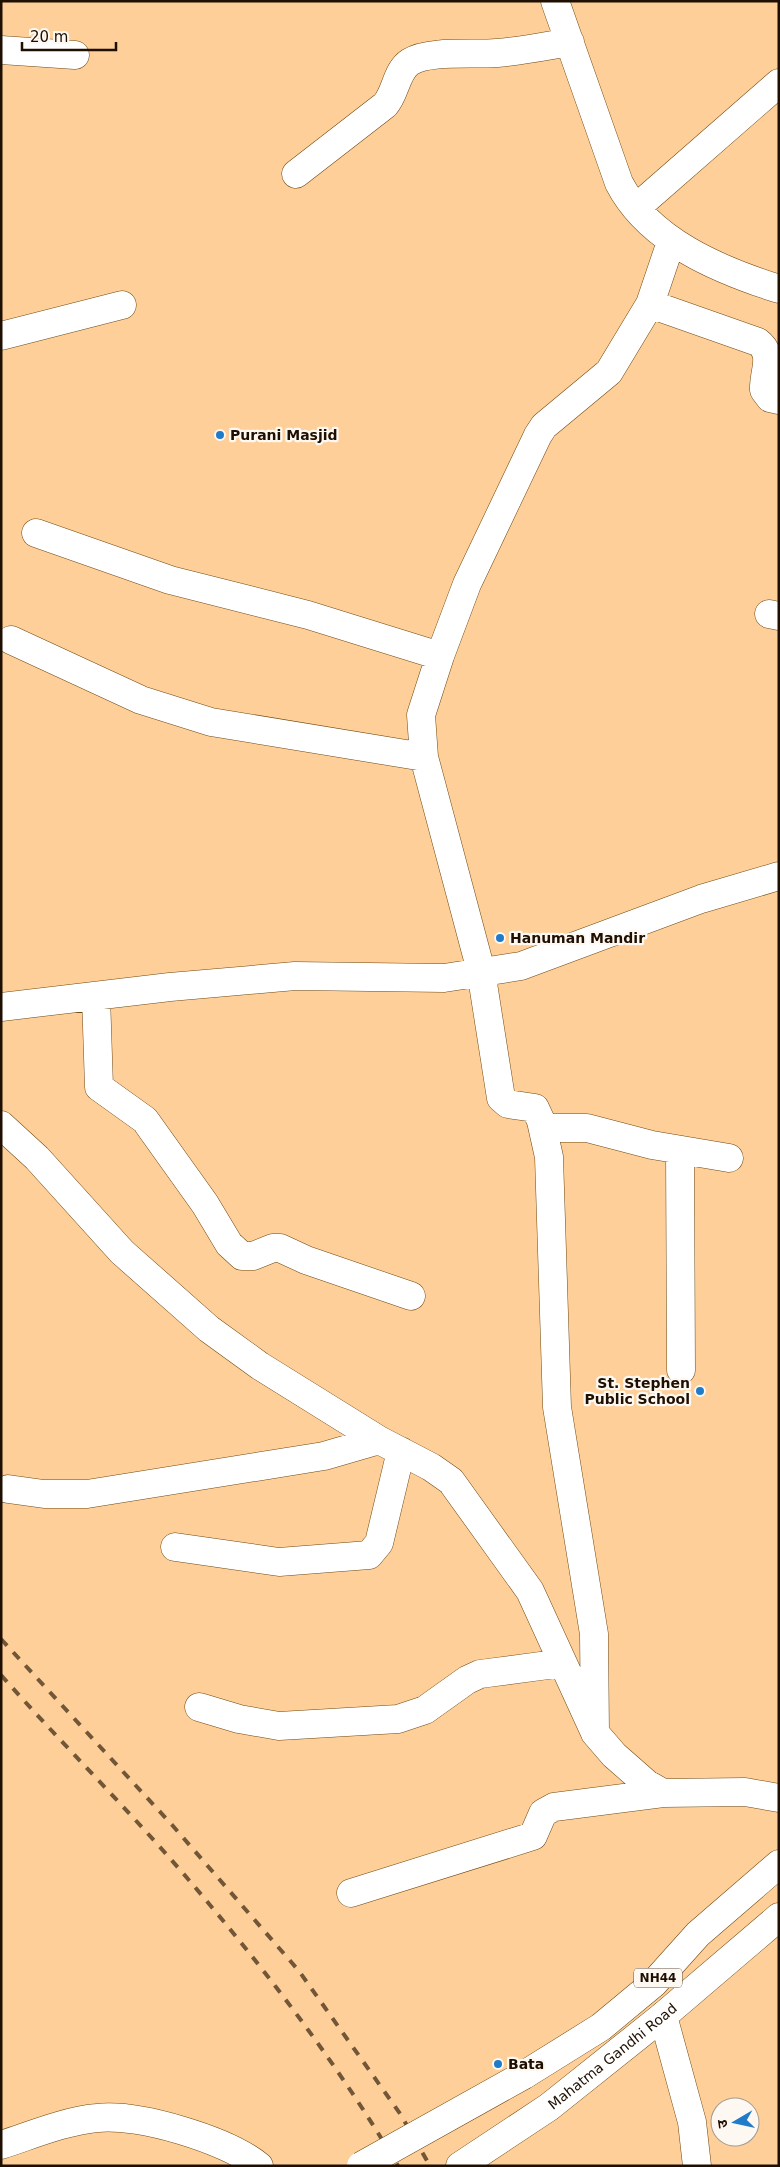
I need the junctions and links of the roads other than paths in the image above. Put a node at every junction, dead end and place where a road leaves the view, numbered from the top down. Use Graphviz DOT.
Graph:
graph roads {
  1 [pos="555,1"];
  2 [pos="570,42"];
  3 [pos="1,50"];
  4 [pos="75,55"];
  5 [pos="779,83"];
  6 [pos="296,174"];
  7 [pos="636,208"];
  8 [pos="671,242"];
  9 [pos="779,289"];
  10 [pos="650,304"];
  11 [pos="122,305"];
  12 [pos="1,336"];
  13 [pos="779,400"];
  14 [pos="36,533"];
  15 [pos="11,640"];
  16 [pos="440,656"];
  17 [pos="424,757"];
  18 [pos="779,876"];
  19 [pos="481,971"];
  20 [pos="96,996"];
  21 [pos="1,1007"];
  22 [pos="1,1125"];
  23 [pos="543,1128"];
  24 [pos="680,1150"];
  25 [pos="729,1158"];
  26 [pos="411,1296"];
  27 [pos="682,1370"];
  28 [pos="390,1446"];
  29 [pos="8,1489"];
  30 [pos="175,1547"];
  31 [pos="563,1663"];
  32 [pos="199,1707"];
  33 [pos="595,1733"];
  34 [pos="663,1793"];
  35 [pos="779,1798"];
  36 [pos="779,1864"];
  37 [pos="351,1893"];
  38 [pos="779,1917"];
  39 [pos="663,2016"];
  40 [pos="1,2145"];
  41 [pos="259,2166"];
  42 [pos="361,2166"];
  43 [pos="460,2166"];
  44 [pos="697,2166"];
  1 -- 2 [label="main road"];
  2 -- 6 [label="main road"];
  2 -- 7 [label="main road"];
  3 -- 4 [label="main road"];
  5 -- 7 [label="main road"];
  7 -- 8 [label="main road"];
  8 -- 9 [label="main road"];
  8 -- 10 [label="main road"];
  10 -- 13 [label="main road"];
  10 -- 16 [label="main road"];
  11 -- 12 [label="main road"];
  14 -- 16 [label="main road"];
  15 -- 17 [label="main road"];
  16 -- 17 [label="main road"];
  17 -- 19 [label="main road"];
  18 -- 19 [label="main road"];
  19 -- 20 [label="main road"];
  19 -- 23 [label="main road"];
  20 -- 21 [label="main road"];
  20 -- 26 [label="main road"];
  22 -- 28 [label="main road"];
  23 -- 24 [label="main road"];
  23 -- 33 [label="main road"];
  24 -- 25 [label="main road"];
  24 -- 27 [label="main road"];
  28 -- 29 [label="main road"];
  28 -- 30 [label="main road"];
  28 -- 31 [label="main road"];
  31 -- 32 [label="main road"];
  31 -- 33 [label="main road"];
  33 -- 34 [label="main road"];
  34 -- 35 [label="main road"];
  34 -- 37 [label="main road"];
  36 -- 42 [label="main road, NH44, bridge"];
  38 -- 39 [label="main road, Mahatma Gandhi Road / NH44"];
  39 -- 43 [label="main road, Mahatma Gandhi Road / NH44"];
  39 -- 44 [label="main road"];
  40 -- 41 [label="main road"];
}
